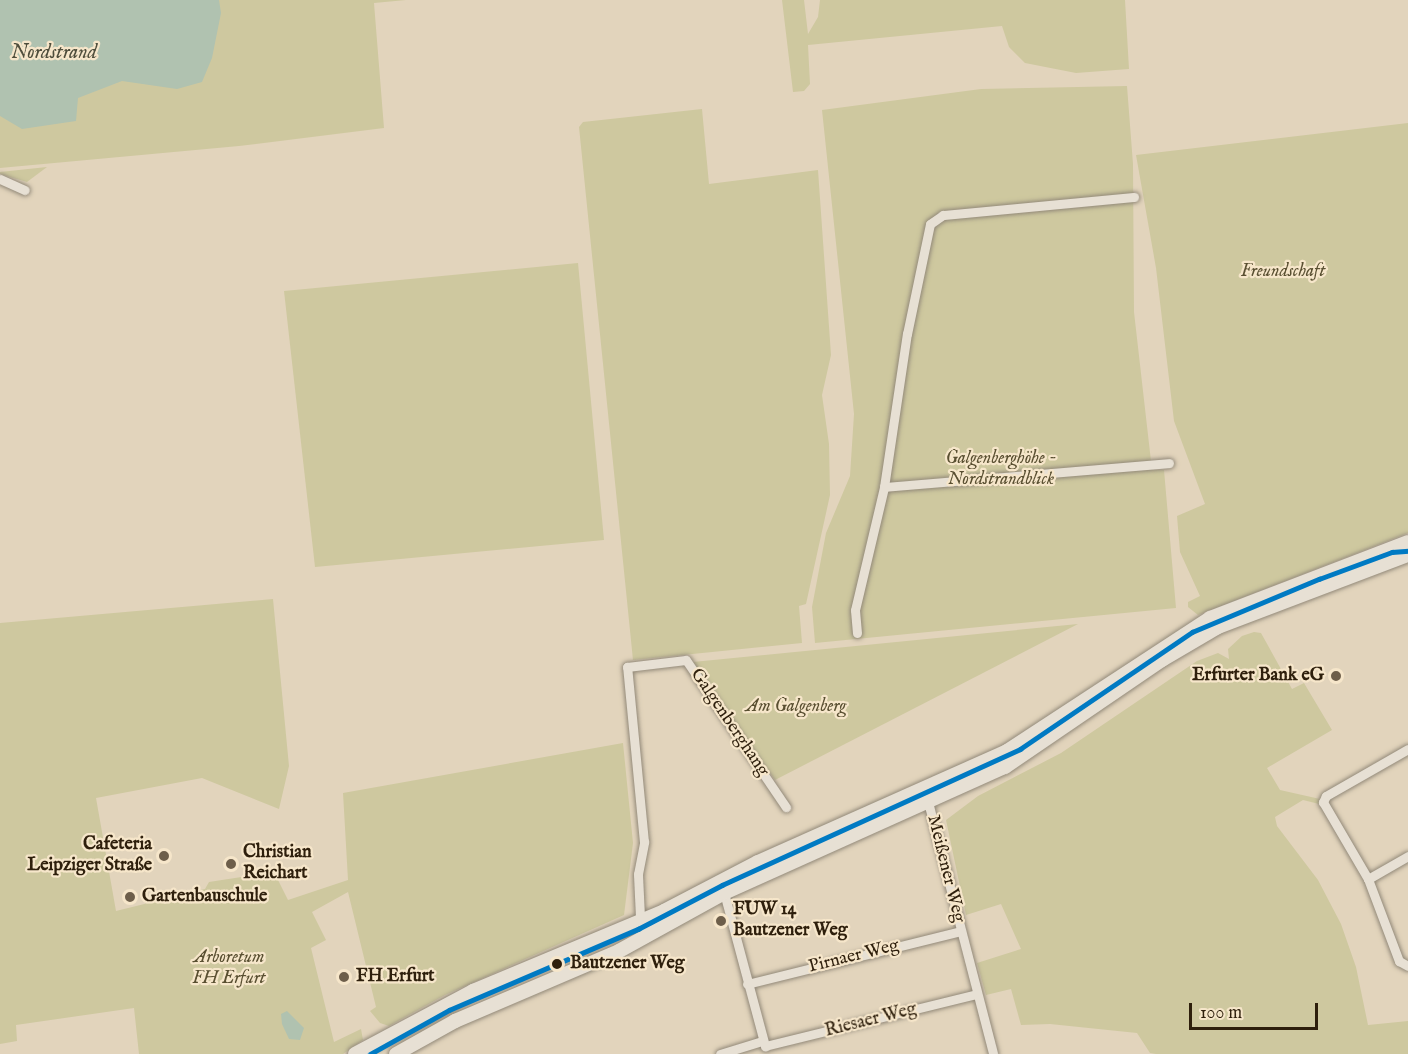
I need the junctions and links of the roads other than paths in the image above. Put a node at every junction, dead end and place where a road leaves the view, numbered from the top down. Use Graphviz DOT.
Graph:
graph roads {
  1 [pos="0,178"];
  2 [pos="25,190"];
  3 [pos="1134,197"];
  4 [pos="1169,463"];
  5 [pos="884,487"];
  6 [pos="1408,542"];
  7 [pos="1408,555"];
  8 [pos="857,633"];
  9 [pos="1408,749"];
  10 [pos="926,794"];
  11 [pos="786,807"];
  12 [pos="1408,856"];
  13 [pos="1368,879"];
  14 [pos="722,886"];
  15 [pos="641,921"];
  16 [pos="962,934"];
  17 [pos="649,936"];
  18 [pos="1408,966"];
  19 [pos="747,984"];
  20 [pos="977,994"];
  21 [pos="380,1041"];
  22 [pos="764,1043"];
  23 [pos="355,1054"];
  24 [pos="388,1054"];
  25 [pos="396,1054"];
  26 [pos="720,1054"];
  27 [pos="993,1054"];
  1 -- 2 [label="street"];
  3 -- 5 [label="street"];
  4 -- 5 [label="street"];
  5 -- 8 [label="street"];
  6 -- 10 [label="main road"];
  7 -- 10 [label="main road"];
  9 -- 13 [label="street"];
  10 -- 14 [label="main road"];
  10 -- 16 [label="street, Meißener Weg"];
  11 -- 15 [label="street, Galgenberghang"];
  12 -- 13 [label="street"];
  13 -- 18 [label="street"];
  14 -- 15 [label="main road"];
  14 -- 17 [label="main road"];
  14 -- 19 [label="street"];
  15 -- 17 [label="street"];
  15 -- 21 [label="main road"];
  16 -- 19 [label="street, Pirnaer Weg"];
  16 -- 20 [label="street, Meißener Weg"];
  17 -- 25 [label="main road"];
  19 -- 22 [label="street"];
  20 -- 22 [label="street, Riesaer Weg"];
  20 -- 27 [label="street, Meißener Weg"];
  21 -- 23 [label="main road"];
  21 -- 24 [label="main road"];
  22 -- 26 [label="street, Riesaer Weg"];
}
